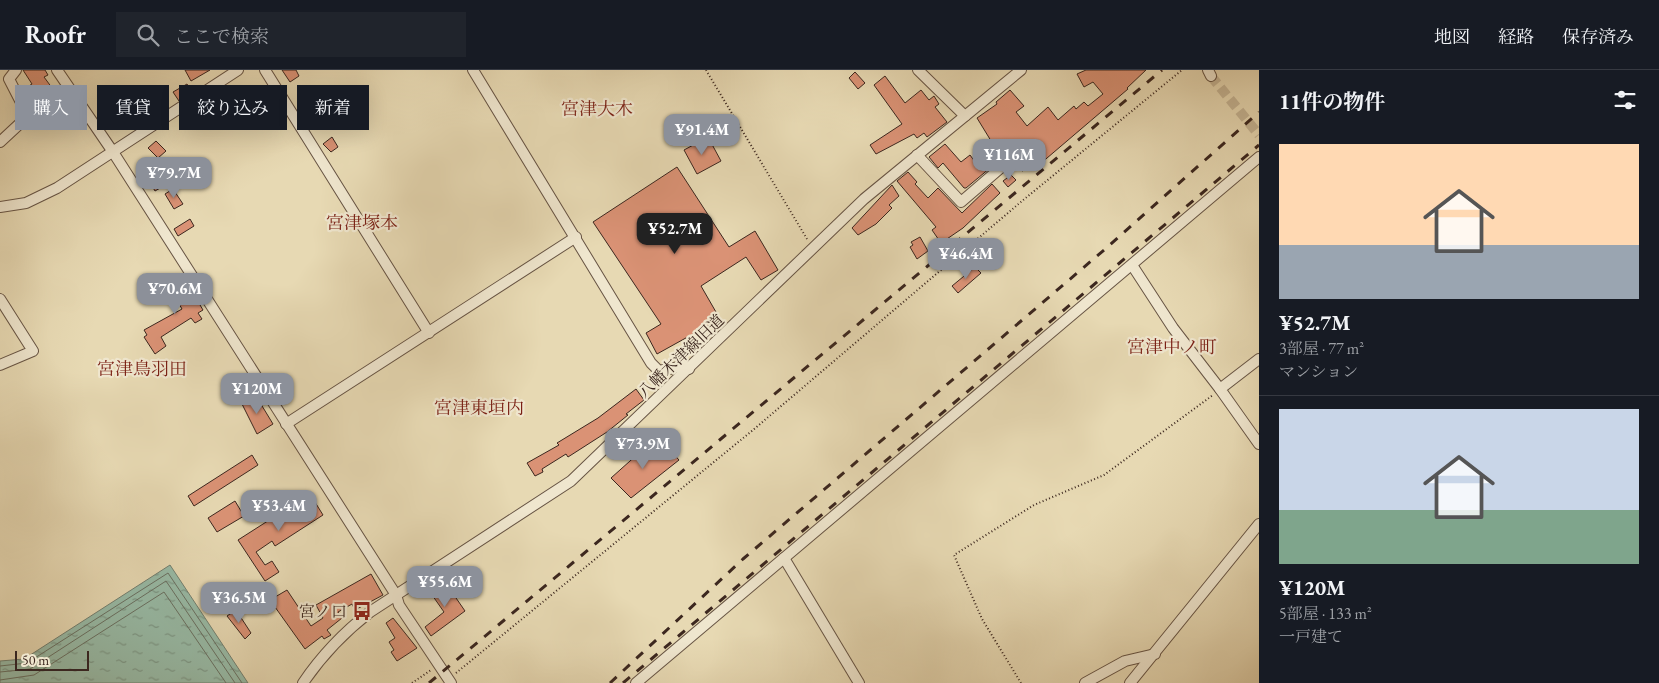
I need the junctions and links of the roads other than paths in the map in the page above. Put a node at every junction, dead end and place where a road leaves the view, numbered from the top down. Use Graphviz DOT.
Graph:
graph roads {
  1 [pos="16,70"];
  2 [pos="57,70"];
  3 [pos="238,70"];
  4 [pos="265,70"];
  5 [pos="473,70"];
  6 [pos="918,70"];
  7 [pos="1021,70"];
  8 [pos="965,116"];
  9 [pos="0,142"];
  10 [pos="114,152"];
  11 [pos="917,155"];
  12 [pos="1259,157"];
  13 [pos="1004,165"];
  14 [pos="0,207"];
  15 [pos="576,237"];
  16 [pos="1132,265"];
  17 [pos="0,299"];
  18 [pos="429,333"];
  19 [pos="1259,359"];
  20 [pos="0,365"];
  21 [pos="689,369"];
  22 [pos="1220,389"];
  23 [pos="286,424"];
  24 [pos="1259,444"];
  25 [pos="1259,524"];
  26 [pos="784,558"];
  27 [pos="396,595"];
  28 [pos="1155,654"];
  29 [pos="450,681"];
  30 [pos="304,683"];
  31 [pos="636,683"];
  32 [pos="859,683"];
  33 [pos="1085,683"];
  34 [pos="1130,683"];
  1 -- 9 [label="street"];
  2 -- 10 [label="street"];
  3 -- 10 [label="street"];
  4 -- 18 [label="street"];
  5 -- 15 [label="street"];
  6 -- 8 [label="street"];
  7 -- 8 [label="street, 八幡木津線旧道"];
  8 -- 11 [label="street, 八幡木津線旧道"];
  10 -- 14 [label="street"];
  10 -- 23 [label="street"];
  11 -- 13 [label="street"];
  11 -- 21 [label="street, 八幡木津線旧道"];
  12 -- 16 [label="street"];
  15 -- 18 [label="street"];
  15 -- 21 [label="street"];
  16 -- 22 [label="street"];
  16 -- 26 [label="street"];
  17 -- 20 [label="street"];
  18 -- 23 [label="street"];
  19 -- 22 [label="street"];
  21 -- 27 [label="street, 八幡木津線旧道"];
  22 -- 24 [label="street"];
  23 -- 27 [label="street"];
  25 -- 28 [label="street"];
  26 -- 31 [label="street"];
  26 -- 32 [label="street"];
  27 -- 29 [label="street"];
  27 -- 30 [label="street, 八幡木津線旧道"];
  28 -- 33 [label="street"];
  28 -- 34 [label="street"];
}
